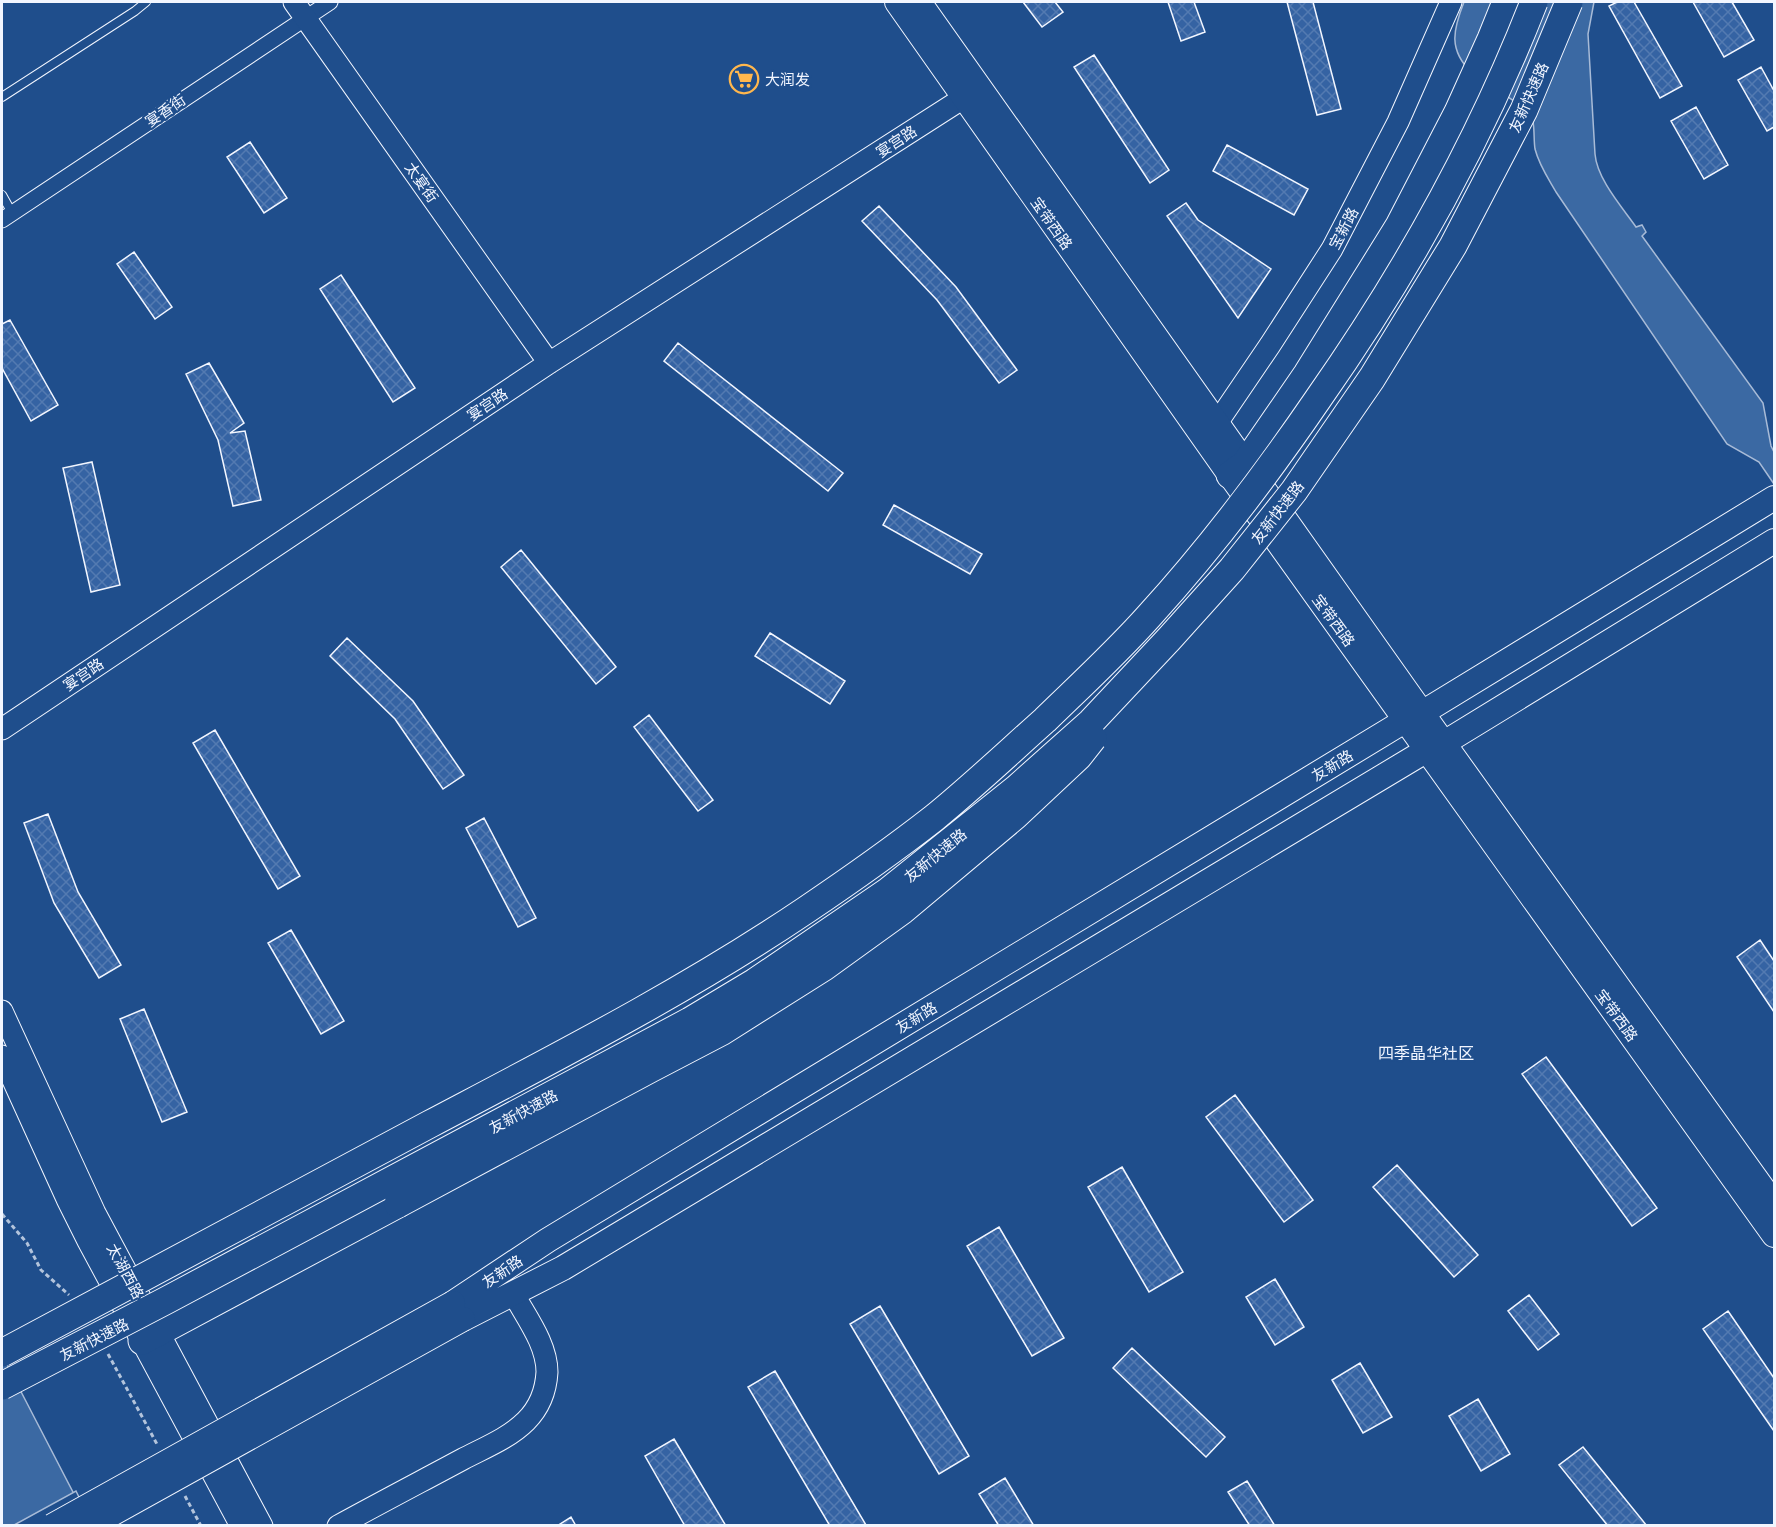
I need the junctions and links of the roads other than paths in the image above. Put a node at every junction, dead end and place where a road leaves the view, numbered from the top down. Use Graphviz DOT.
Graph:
graph roads {
  1 [pos="146,2"];
  2 [pos="330,2"];
  3 [pos="897,2"];
  4 [pos="919,2"];
  5 [pos="1451,2"];
  6 [pos="1506,2"];
  7 [pos="1534,2"];
  8 [pos="1569,2"];
  9 [pos="300,9"];
  10 [pos="971,93"];
  11 [pos="2,98"];
  12 [pos="2,195"];
  13 [pos="7,216"];
  14 [pos="549,363"];
  15 [pos="1209,429"];
  16 [pos="1238,469"];
  17 [pos="1773,499"];
  18 [pos="1774,541"];
  19 [pos="1169,639"];
  20 [pos="1414,717"];
  21 [pos="2,729"];
  22 [pos="1435,747"];
  23 [pos="2,1011"];
  24 [pos="2,1056"];
  25 [pos="1774,1204"];
  26 [pos="1774,1235"];
  27 [pos="513,1293"];
  28 [pos="458,1311"];
  29 [pos="150,1336"];
  30 [pos="2,1353"];
  31 [pos="2,1386"];
  32 [pos="52,1526"];
  33 [pos="90,1526"];
  34 [pos="241,1526"];
  35 [pos="262,1526"];
  36 [pos="338,1526"];
  1 -- 11 [label="lane"];
  2 -- 9 [label="street, 宴香街"];
  3 -- 10 [label="main road, 宝带西路"];
  4 -- 10 [label="main road, 宝带西路"];
  5 -- 15 [label="street, 宝新路"];
  6 -- 16 [label="highway"];
  7 -- 30 [label="highway, 友新快速路, bridge"];
  8 -- 19 [label="highway, 友新快速路, bridge"];
  9 -- 13 [label="street, 宴香街"];
  9 -- 14 [label="street, 太宴街"];
  10 -- 14 [label="street, 宴宫路"];
  10 -- 15 [label="main road, 宝带西路"];
  12 -- 13 [label="lane"];
  14 -- 21 [label="street, 宴宫路"];
  15 -- 16 [label="main road, 宝带西路"];
  16 -- 20 [label="main road, 宝带西路"];
  17 -- 20 [label="main road, 友新路"];
  18 -- 22 [label="main road, 友新路"];
  19 -- 29 [label="highway, bridge"];
  19 -- 31 [label="highway, 友新快速路, bridge"];
  20 -- 22 [label="main road, 宝带西路"];
  20 -- 28 [label="main road, 友新路"];
  22 -- 25 [label="main road, 宝带西路"];
  22 -- 26 [label="main road, 宝带西路"];
  22 -- 27 [label="main road, 友新路"];
  23 -- 29 [label="street, 太湖西路"];
  24 -- 29 [label="street, 太湖西路"];
  27 -- 28 [label="main road, 友新路"];
  27 -- 36 [label="street"];
  28 -- 32 [label="main road, 友新路, bridge"];
  28 -- 33 [label="main road, 友新路, bridge"];
  29 -- 34 [label="street, 太湖西路"];
  29 -- 35 [label="street, 太湖西路"];
}
